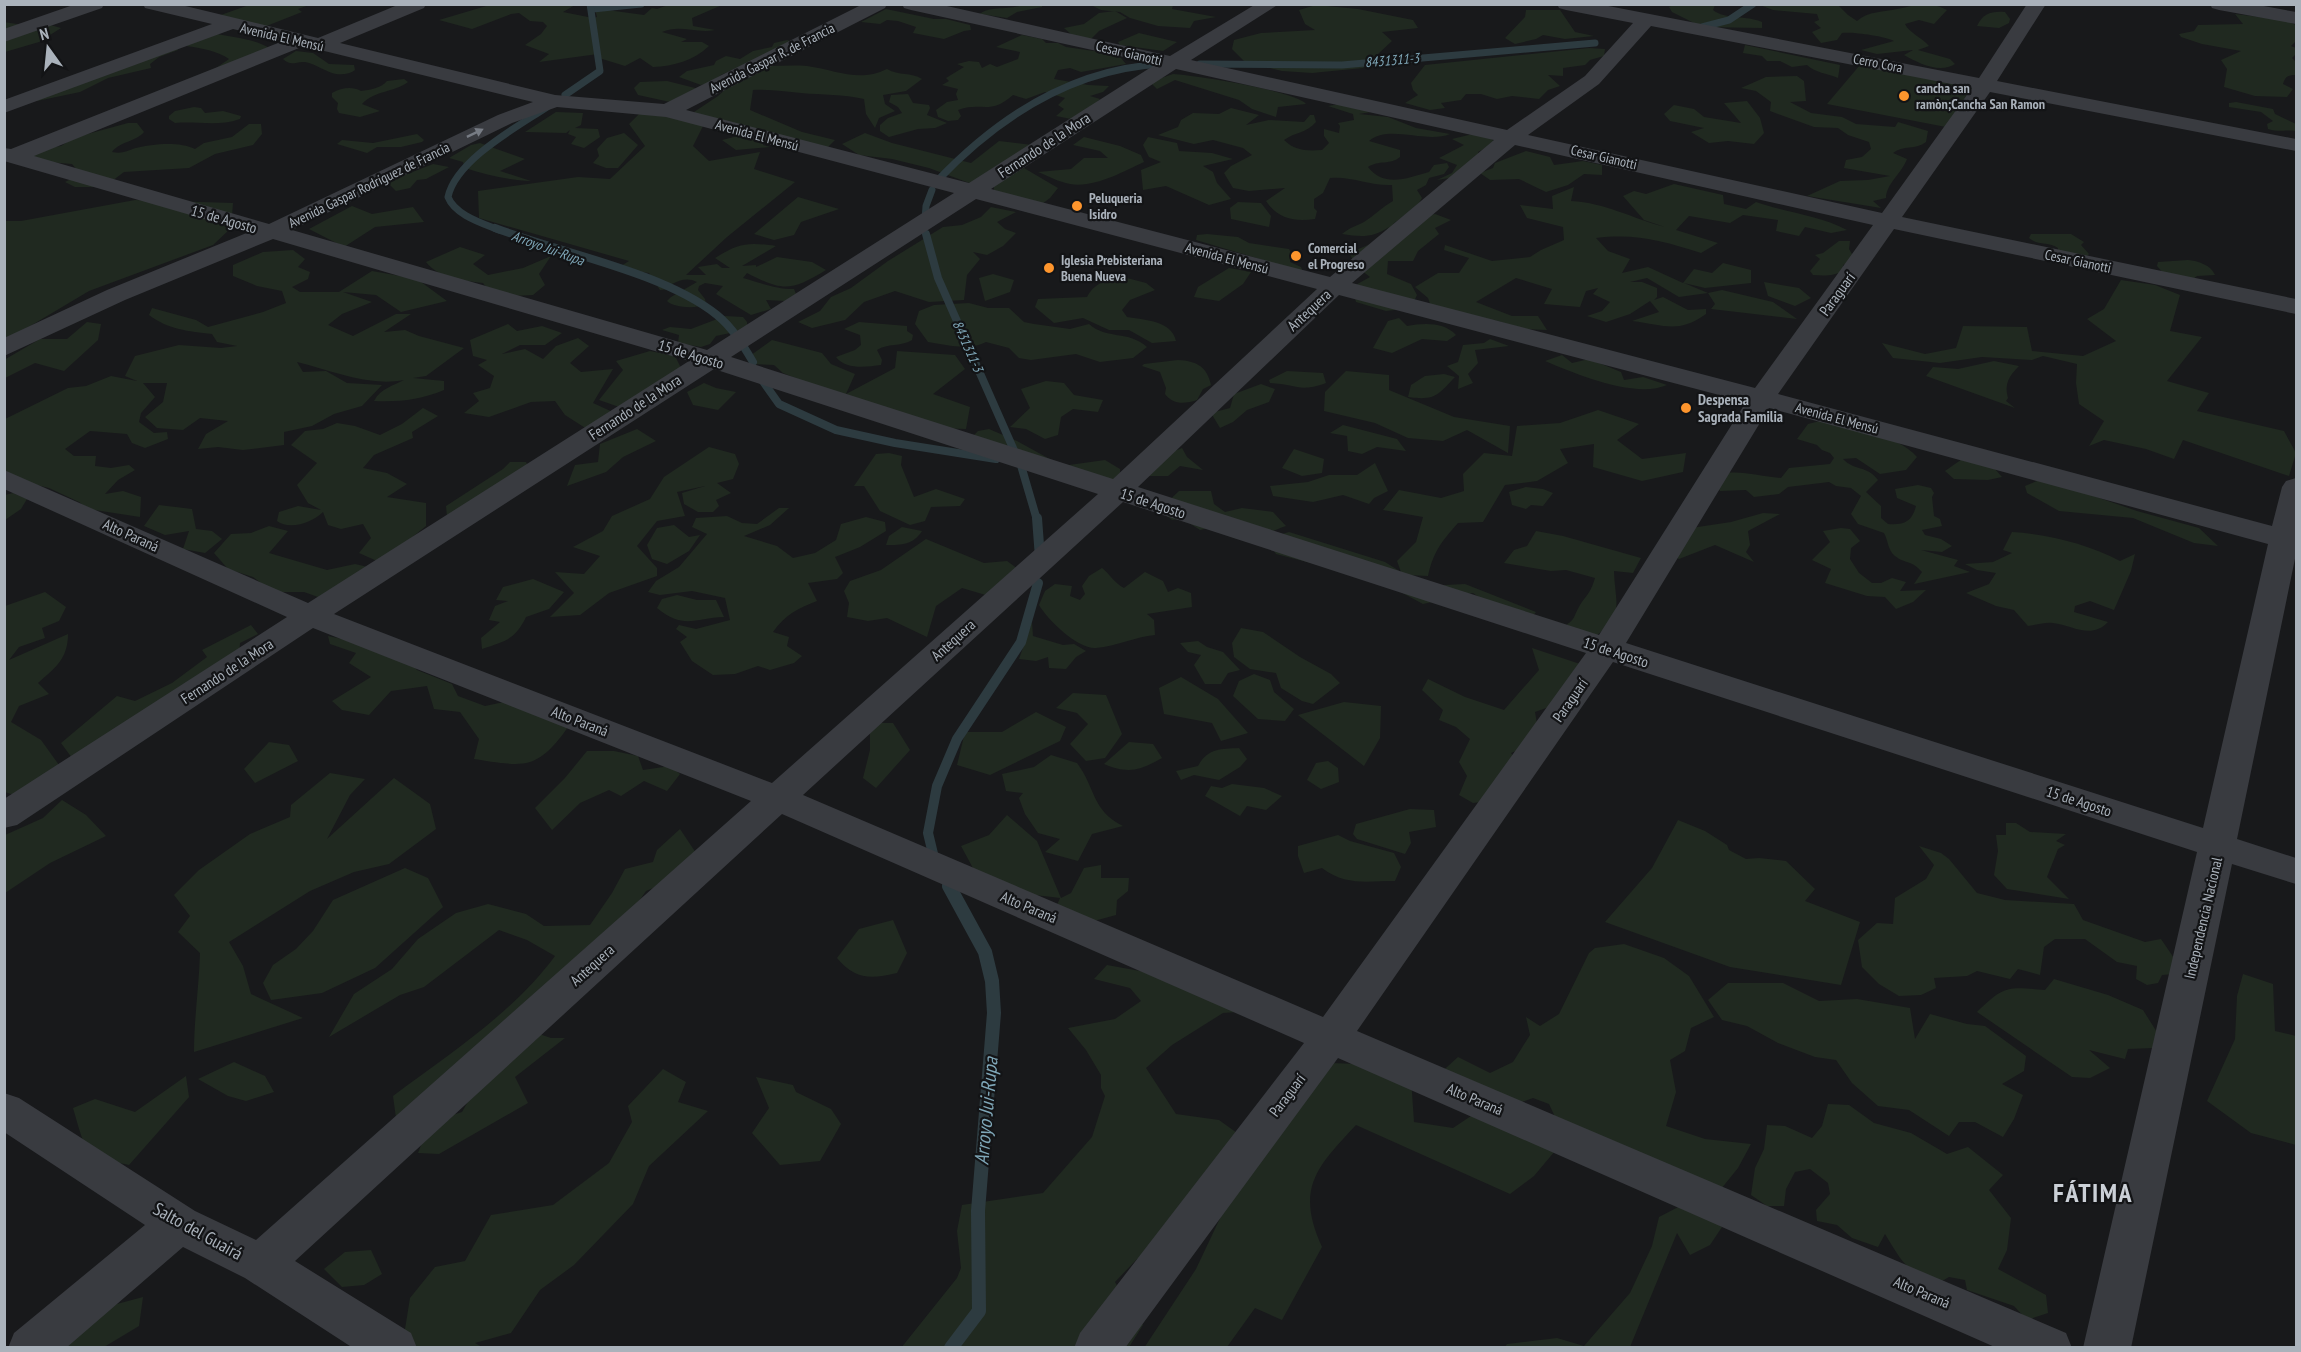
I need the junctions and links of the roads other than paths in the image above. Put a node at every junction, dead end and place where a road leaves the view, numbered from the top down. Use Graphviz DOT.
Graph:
graph roads {
  1 [pos="94,4"];
  2 [pos="152,4"];
  3 [pos="417,4"];
  4 [pos="840,4"];
  5 [pos="911,4"];
  6 [pos="1270,4"];
  7 [pos="1566,4"];
  8 [pos="2037,4"];
  9 [pos="2219,4"];
  10 [pos="873,7"];
  11 [pos="1640,13"];
  12 [pos="2296,18"];
  13 [pos="230,24"];
  14 [pos="4,36"];
  15 [pos="310,43"];
  16 [pos="1172,63"];
  17 [pos="1986,83"];
  18 [pos="515,92"];
  19 [pos="555,102"];
  20 [pos="4,107"];
  21 [pos="667,111"];
  22 [pos="1511,137"];
  23 [pos="2296,145"];
  24 [pos="9,155"];
  25 [pos="972,191"];
  26 [pos="1888,221"];
  27 [pos="240,224"];
  28 [pos="270,232"];
  29 [pos="1334,286"];
  30 [pos="116,295"];
  31 [pos="2296,308"];
  32 [pos="730,347"];
  33 [pos="4,348"];
  34 [pos="1762,398"];
  35 [pos="4,478"];
  36 [pos="2296,488"];
  37 [pos="1118,491"];
  38 [pos="2290,540"];
  39 [pos="310,616"];
  40 [pos="1606,649"];
  41 [pos="777,798"];
  42 [pos="4,816"];
  43 [pos="2219,846"];
  44 [pos="2296,871"];
  45 [pos="1331,1037"];
  46 [pos="4,1110"];
  47 [pos="179,1224"];
  48 [pos="261,1264"];
  49 [pos="31,1347"];
  50 [pos="394,1347"];
  51 [pos="1097,1347"];
  52 [pos="2049,1347"];
  53 [pos="2107,1347"];
  1 -- 14 [label="street"];
  2 -- 13 [label="street, Avenida El Mensú"];
  3 -- 15 [label="street"];
  4 -- 10 [label="street"];
  5 -- 16 [label="street, Cesar Gianotti"];
  6 -- 16 [label="street, Fernando de la Mora"];
  7 -- 11 [label="street, Cerro Cora"];
  8 -- 17 [label="street, Paraguarí"];
  9 -- 12 [label="street"];
  10 -- 21 [label="street, Avenida Gaspar R. de Francia"];
  11 -- 17 [label="street, Cerro Cora"];
  11 -- 22 [label="street, Antequera"];
  13 -- 15 [label="street, Avenida El Mensú"];
  13 -- 20 [label="street"];
  15 -- 18 [label="street, Avenida El Mensú"];
  15 -- 24 [label="street"];
  16 -- 22 [label="street, Cesar Gianotti"];
  16 -- 25 [label="street, Fernando de la Mora"];
  17 -- 23 [label="street, Cerro Cora"];
  17 -- 26 [label="street, Paraguarí"];
  18 -- 19 [label="street, Avenida El Mensú"];
  18 -- 27 [label="street, Avenida Gaspar Rodríguez de Francia"];
  19 -- 21 [label="street, Avenida El Mensú"];
  28 -- 19 [label="street, Avenida Gaspar Rodríguez de Francia, one-way"];
  21 -- 25 [label="street, Avenida El Mensú"];
  22 -- 26 [label="street, Cesar Gianotti"];
  22 -- 29 [label="street, Antequera"];
  24 -- 27 [label="street, 15 de Agosto"];
  25 -- 29 [label="street, Avenida El Mensú"];
  25 -- 32 [label="street, Fernando de la Mora"];
  26 -- 31 [label="street, Cesar Gianotti"];
  26 -- 34 [label="street, Paraguarí"];
  27 -- 28 [label="street, 15 de Agosto"];
  27 -- 30 [label="street, Avenida Gaspar Rodríguez de Francia"];
  28 -- 30 [label="street, Avenida Gaspar Rodríguez de Francia"];
  28 -- 32 [label="street, 15 de Agosto"];
  29 -- 34 [label="street, Avenida El Mensú"];
  29 -- 37 [label="street, Antequera"];
  30 -- 33 [label="street, Avenida Gaspar Rodríguez de Francia"];
  32 -- 37 [label="street, 15 de Agosto"];
  32 -- 39 [label="street, Fernando de la Mora"];
  34 -- 38 [label="street, Avenida El Mensú"];
  34 -- 40 [label="street, Paraguarí"];
  35 -- 39 [label="street, Alto Paraná"];
  36 -- 38 [label="street, Independencia Nacional"];
  37 -- 40 [label="street, 15 de Agosto"];
  37 -- 41 [label="street, Antequera"];
  38 -- 43 [label="street, Independencia Nacional"];
  39 -- 41 [label="street, Alto Paraná"];
  39 -- 42 [label="street, Fernando de la Mora"];
  40 -- 43 [label="street, 15 de Agosto"];
  40 -- 45 [label="street, Paraguarí"];
  41 -- 45 [label="street, Alto Paraná"];
  41 -- 48 [label="street, Antequera"];
  43 -- 44 [label="street, 15 de Agosto"];
  43 -- 53 [label="street, Independencia Nacional"];
  45 -- 51 [label="street, Paraguarí"];
  45 -- 52 [label="street, Alto Paraná"];
  46 -- 47 [label="street, Salto del Guairá"];
  47 -- 48 [label="street, Salto del Guairá"];
  47 -- 49 [label="street"];
  48 -- 50 [label="street, Salto del Guairá"];
}
